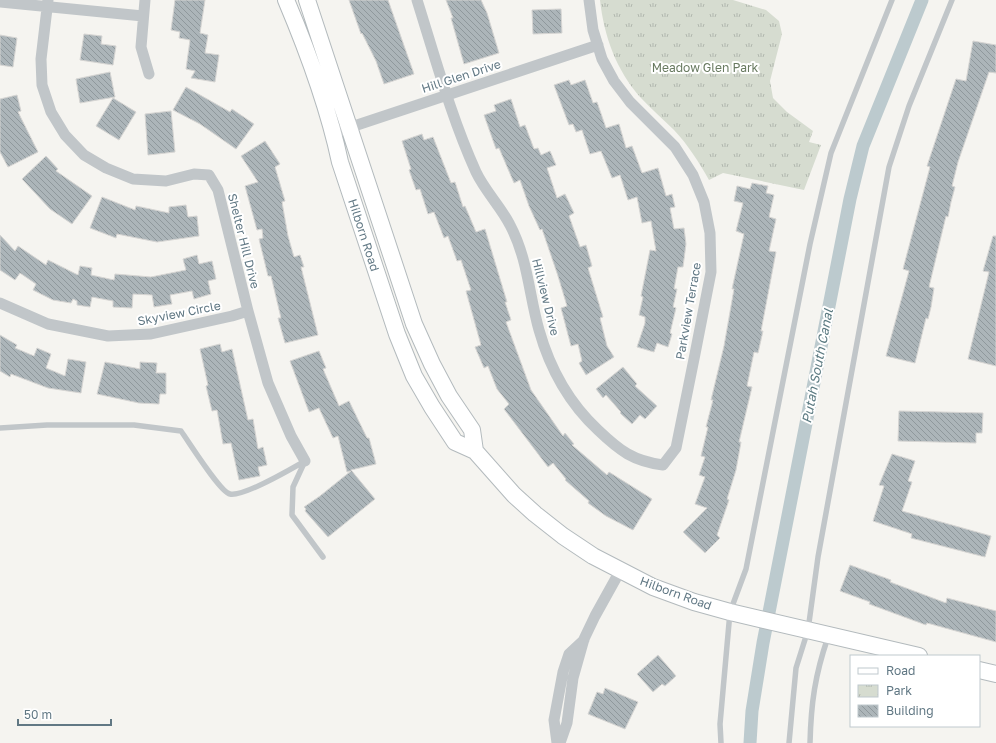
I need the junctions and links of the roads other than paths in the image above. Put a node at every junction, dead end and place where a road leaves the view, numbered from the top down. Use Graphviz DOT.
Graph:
graph roads {
  1 [pos="145,0"];
  2 [pos="286,0"];
  3 [pos="307,0"];
  4 [pos="417,0"];
  5 [pos="589,0"];
  6 [pos="892,0"];
  7 [pos="952,0"];
  8 [pos="0,2"];
  9 [pos="48,3"];
  10 [pos="143,16"];
  11 [pos="598,44"];
  12 [pos="148,74"];
  13 [pos="447,94"];
  14 [pos="349,127"];
  15 [pos="333,132"];
  16 [pos="0,303"];
  17 [pos="248,311"];
  18 [pos="0,428"];
  19 [pos="475,451"];
  20 [pos="305,461"];
  21 [pos="663,465"];
  22 [pos="323,557"];
  23 [pos="620,571"];
  24 [pos="735,613"];
  25 [pos="803,629"];
  26 [pos="828,635"];
  27 [pos="584,639"];
  28 [pos="915,655"];
  29 [pos="980,670"];
  30 [pos="996,674"];
  31 [pos="573,678"];
  32 [pos="557,702"];
  33 [pos="557,743"];
  34 [pos="560,743"];
  35 [pos="721,743"];
  36 [pos="789,743"];
  37 [pos="810,743"];
  1 -- 10 [label="street"];
  2 -- 15 [label="street, Hilborn Road"];
  3 -- 14 [label="street, Hilborn Road"];
  4 -- 13 [label="street, Hillview Drive"];
  5 -- 11 [label="street, Parkview Terrace"];
  6 -- 24 [label="lane"];
  7 -- 25 [label="lane"];
  8 -- 9 [label="street"];
  9 -- 10 [label="street"];
  9 -- 17 [label="street, Shelter Hill Drive"];
  10 -- 12 [label="street"];
  11 -- 13 [label="street, Hill Glen Drive"];
  11 -- 21 [label="street, Parkview Terrace"];
  13 -- 14 [label="street, Hill Glen Drive"];
  13 -- 21 [label="street, Hillview Drive"];
  14 -- 15 [label="street, Hill Glen Drive"];
  14 -- 19 [label="street, Hilborn Road"];
  15 -- 19 [label="street, Hilborn Road"];
  16 -- 17 [label="street, Skyview Circle"];
  17 -- 20 [label="street, Shelter Hill Drive"];
  18 -- 20 [label="lane"];
  19 -- 23 [label="street, Hilborn Road"];
  20 -- 22 [label="lane"];
  23 -- 24 [label="street, Hilborn Road"];
  23 -- 27 [label="street"];
  24 -- 25 [label="street, Hilborn Road"];
  24 -- 35 [label="lane"];
  25 -- 26 [label="street, Hilborn Road"];
  25 -- 36 [label="lane"];
  26 -- 28 [label="street, Hilborn Road"];
  26 -- 37 [label="lane"];
  27 -- 31 [label="street"];
  27 -- 32 [label="street"];
  29 -- 30 [label="street"];
  31 -- 32 [label="street"];
  31 -- 34 [label="street"];
  32 -- 33 [label="street"];
}
